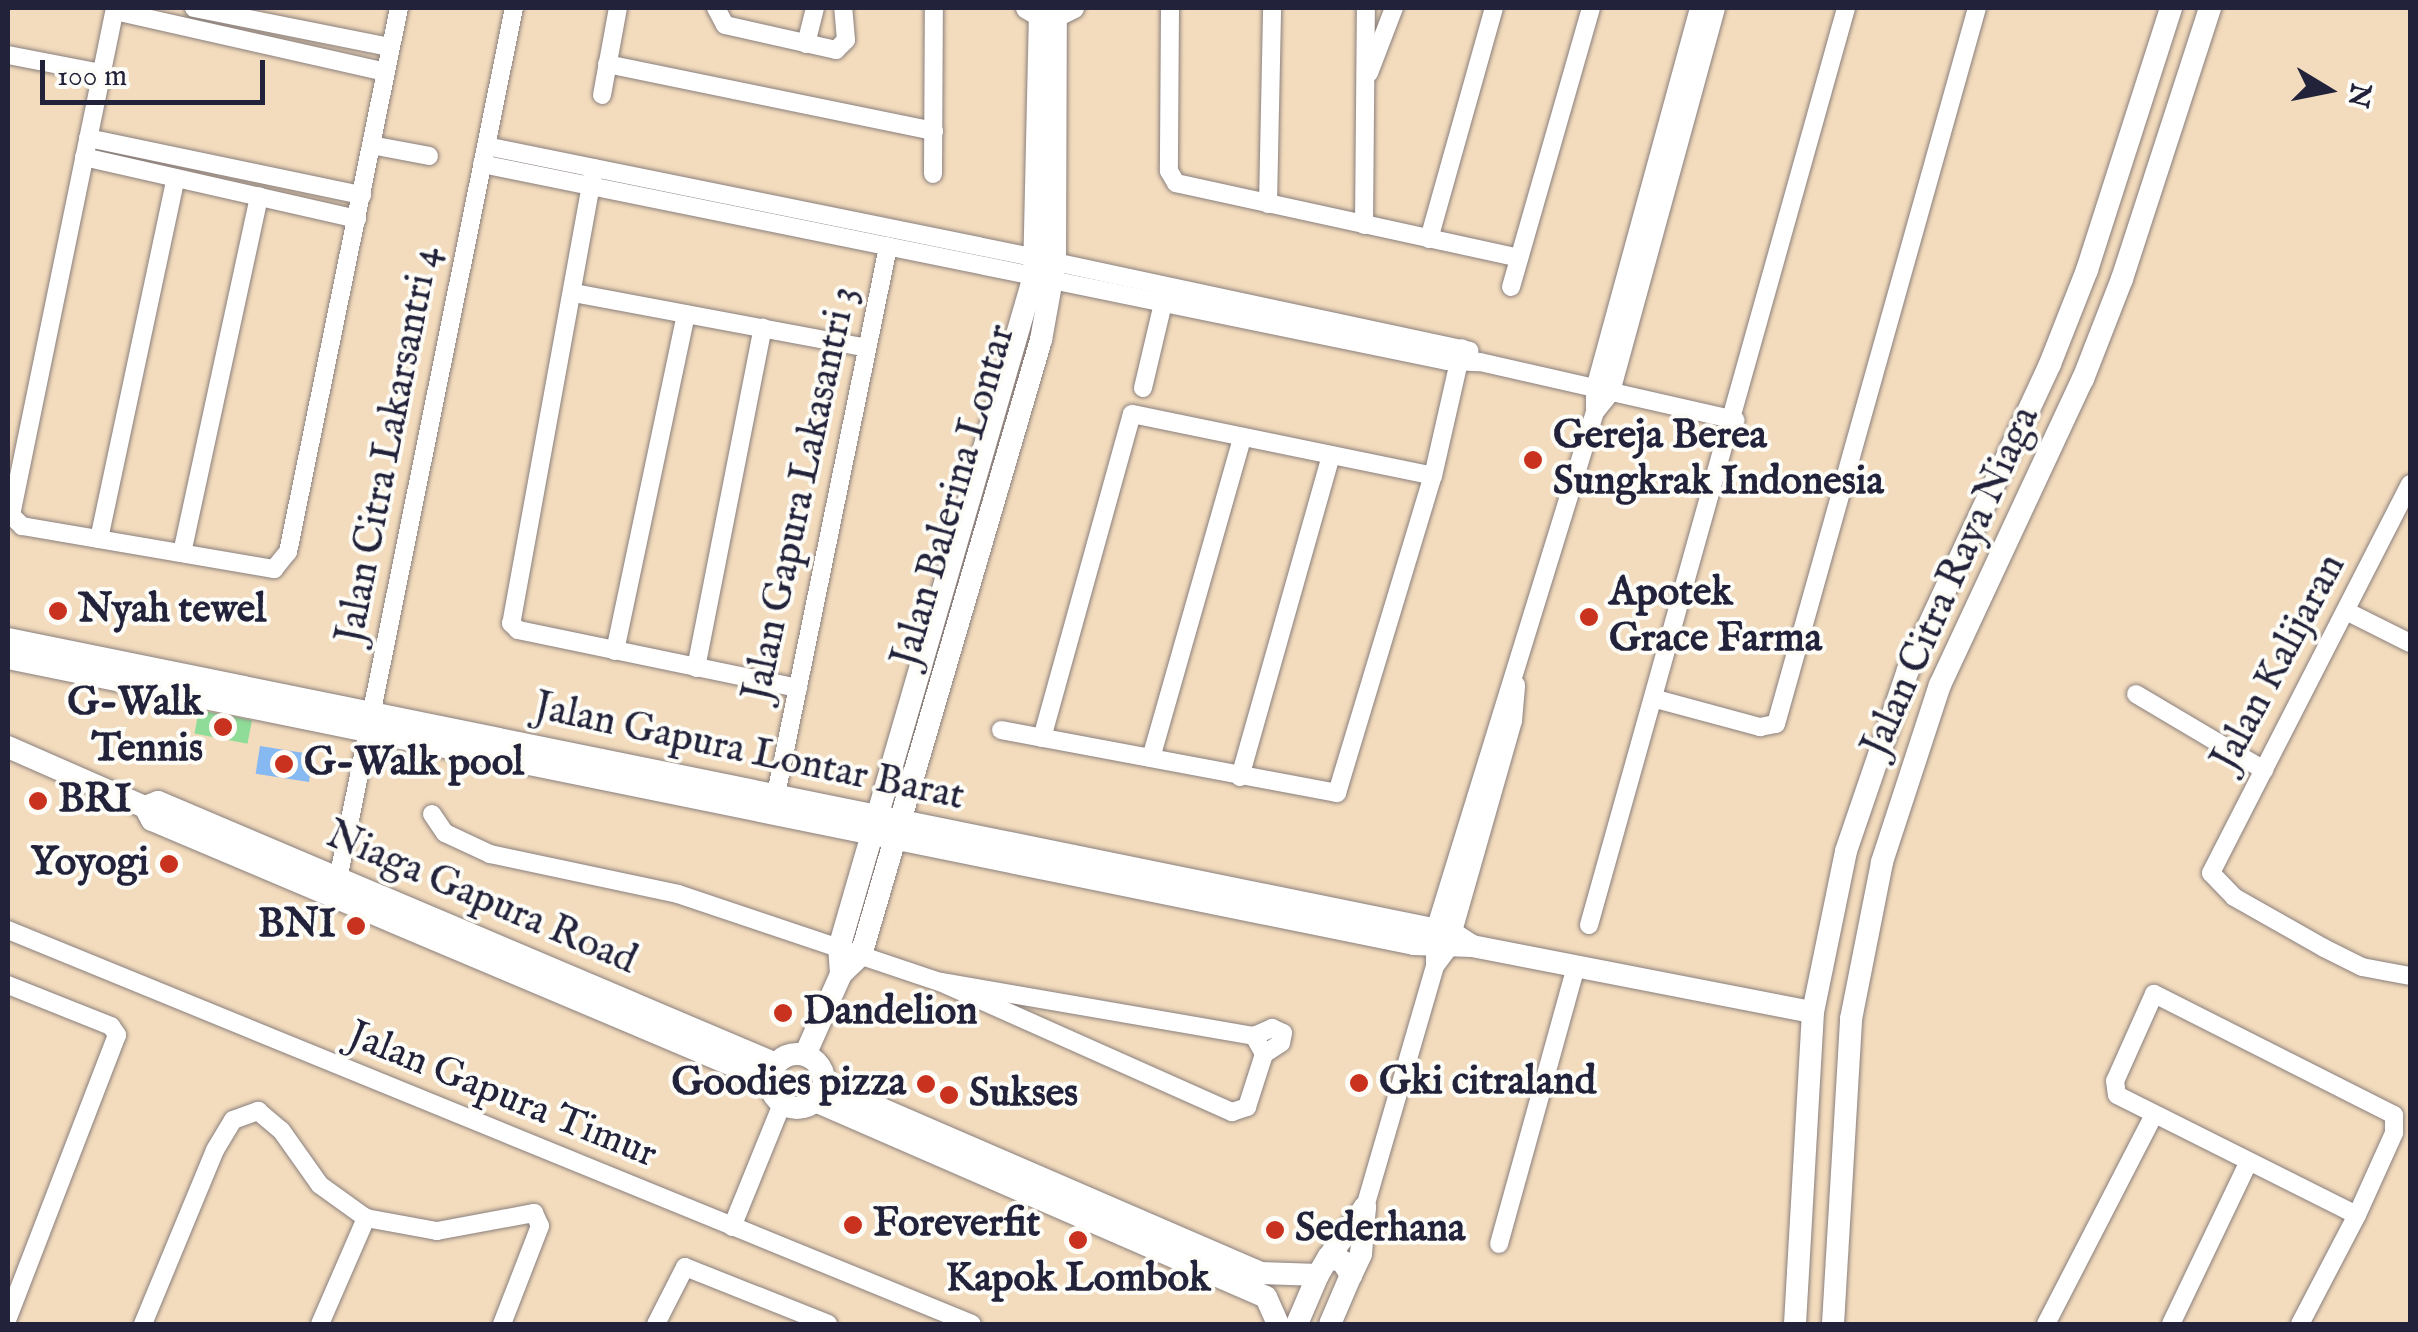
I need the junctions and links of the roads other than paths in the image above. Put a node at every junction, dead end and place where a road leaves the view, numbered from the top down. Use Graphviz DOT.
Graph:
graph roads {
  1 [pos="296,8"];
  2 [pos="399,8"];
  3 [pos="514,8"];
  4 [pos="618,8"];
  5 [pos="716,8"];
  6 [pos="815,8"];
  7 [pos="843,8"];
  8 [pos="934,8"];
  9 [pos="1170,8"];
  10 [pos="1272,8"];
  11 [pos="1366,8"];
  12 [pos="1394,8"];
  13 [pos="1494,8"];
  14 [pos="1591,8"];
  15 [pos="1699,8"];
  16 [pos="1716,8"];
  17 [pos="1846,8"];
  18 [pos="1976,8"];
  19 [pos="2171,8"];
  20 [pos="2210,8"];
  21 [pos="115,9"];
  22 [pos="206,9"];
  23 [pos="1049,13"];
  24 [pos="288,37"];
  25 [pos="806,44"];
  26 [pos="390,47"];
  27 [pos="8,55"];
  28 [pos="608,64"];
  29 [pos="385,72"];
  30 [pos="101,74"];
  31 [pos="1364,86"];
  32 [pos="602,95"];
  33 [pos="934,131"];
  34 [pos="371,145"];
  35 [pos="86,148"];
  36 [pos="484,155"];
  37 [pos="429,156"];
  38 [pos="933,174"];
  39 [pos="593,177"];
  40 [pos="176,178"];
  41 [pos="362,195"];
  42 [pos="259,196"];
  43 [pos="1268,204"];
  44 [pos="357,218"];
  45 [pos="813,222"];
  46 [pos="1364,224"];
  47 [pos="1429,238"];
  48 [pos="888,246"];
  49 [pos="1519,258"];
  50 [pos="1044,269"];
  51 [pos="1511,286"];
  52 [pos="574,293"];
  53 [pos="1165,294"];
  54 [pos="686,314"];
  55 [pos="763,328"];
  56 [pos="867,348"];
  57 [pos="1461,356"];
  58 [pos="1143,388"];
  59 [pos="1603,390"];
  60 [pos="1735,420"];
  61 [pos="1242,438"];
  62 [pos="1331,456"];
  63 [pos="1432,476"];
  64 [pos="2410,484"];
  65 [pos="99,539"];
  66 [pos="182,553"];
  67 [pos="2348,612"];
  68 [pos="8,639"];
  69 [pos="2410,643"];
  70 [pos="615,651"];
  71 [pos="8,658"];
  72 [pos="696,668"];
  73 [pos="798,688"];
  74 [pos="2136,694"];
  75 [pos="1656,698"];
  76 [pos="370,723"];
  77 [pos="1001,730"];
  78 [pos="1883,732"];
  79 [pos="1042,738"];
  80 [pos="1917,742"];
  81 [pos="8,747"];
  82 [pos="1152,758"];
  83 [pos="2264,770"];
  84 [pos="1240,778"];
  85 [pos="774,806"];
  86 [pos="432,814"];
  87 [pos="887,829"];
  88 [pos="336,888"];
  89 [pos="1589,925"];
  90 [pos="8,930"];
  91 [pos="1446,945"];
  92 [pos="850,951"];
  93 [pos="1576,966"];
  94 [pos="2410,976"];
  95 [pos="940,982"];
  96 [pos="10,993"];
  97 [pos="1813,1012"];
  98 [pos="1254,1036"];
  99 [pos="1264,1054"];
  100 [pos="805,1055"];
  101 [pos="773,1072"];
  102 [pos="819,1093"];
  103 [pos="782,1104"];
  104 [pos="2153,1117"];
  105 [pos="2248,1162"];
  106 [pos="1365,1207"];
  107 [pos="2357,1214"];
  108 [pos="366,1218"];
  109 [pos="732,1226"];
  110 [pos="1796,1231"];
  111 [pos="1835,1231"];
  112 [pos="1498,1244"];
  113 [pos="1323,1266"];
  114 [pos="1351,1275"];
  115 [pos="8,1318"];
  116 [pos="819,1323"];
  117 [pos="143,1324"];
  118 [pos="320,1324"];
  119 [pos="502,1324"];
  120 [pos="656,1324"];
  121 [pos="972,1324"];
  122 [pos="1278,1324"];
  123 [pos="1297,1324"];
  124 [pos="1330,1324"];
  125 [pos="1795,1324"];
  126 [pos="1833,1324"];
  127 [pos="2046,1324"];
  128 [pos="2171,1324"];
  129 [pos="2300,1324"];
  1 -- 24 [label="street"];
  2 -- 26 [label="street"];
  3 -- 36 [label="street, Jalan Citra Lakarsantri 4"];
  4 -- 28 [label="street"];
  5 -- 25 [label="street"];
  6 -- 25 [label="street"];
  7 -- 25 [label="street"];
  8 -- 33 [label="street"];
  9 -- 43 [label="street"];
  10 -- 43 [label="street"];
  11 -- 31 [label="street"];
  12 -- 31 [label="street"];
  13 -- 47 [label="street"];
  14 -- 49 [label="street"];
  15 -- 59 [label="street"];
  16 -- 59 [label="street"];
  17 -- 60 [label="street"];
  18 -- 75 [label="street"];
  19 -- 78 [label="street, Jalan Citra Raya Niaga"];
  20 -- 80 [label="street, Jalan Citra Raya Niaga"];
  21 -- 24 [label="street"];
  21 -- 30 [label="street"];
  22 -- 24 [label="street"];
  23 -- 50 [label="street, Jalan Balerina Lontar"];
  24 -- 26 [label="street"];
  24 -- 29 [label="street"];
  26 -- 29 [label="street"];
  27 -- 30 [label="street"];
  28 -- 32 [label="street"];
  28 -- 33 [label="street"];
  29 -- 34 [label="street"];
  30 -- 35 [label="street"];
  31 -- 46 [label="street"];
  33 -- 38 [label="street"];
  34 -- 37 [label="street"];
  34 -- 41 [label="street"];
  35 -- 40 [label="street"];
  35 -- 41 [label="street"];
  35 -- 65 [label="street"];
  36 -- 39 [label="street"];
  36 -- 76 [label="street, Jalan Citra Lakarsantri 4"];
  39 -- 45 [label="street"];
  39 -- 52 [label="street"];
  40 -- 42 [label="street"];
  40 -- 65 [label="street"];
  41 -- 44 [label="street"];
  42 -- 44 [label="street"];
  42 -- 66 [label="street"];
  43 -- 46 [label="street"];
  44 -- 66 [label="street"];
  45 -- 48 [label="street"];
  45 -- 50 [label="street"];
  46 -- 47 [label="street"];
  47 -- 49 [label="street"];
  48 -- 50 [label="street"];
  48 -- 56 [label="street, Jalan Gapura Lakasantri 3"];
  49 -- 51 [label="street"];
  50 -- 53 [label="street"];
  50 -- 87 [label="street, Jalan Balerina Lontar"];
  52 -- 54 [label="street"];
  52 -- 70 [label="street"];
  53 -- 57 [label="street"];
  53 -- 58 [label="street"];
  54 -- 55 [label="street"];
  54 -- 70 [label="street"];
  55 -- 56 [label="street"];
  55 -- 72 [label="street"];
  56 -- 73 [label="street, Jalan Gapura Lakasantri 3"];
  57 -- 59 [label="street"];
  57 -- 63 [label="street"];
  59 -- 60 [label="street"];
  59 -- 91 [label="street"];
  60 -- 75 [label="street"];
  61 -- 62 [label="street"];
  61 -- 79 [label="street"];
  61 -- 82 [label="street"];
  62 -- 63 [label="street"];
  62 -- 84 [label="street"];
  63 -- 84 [label="street"];
  64 -- 67 [label="street, Jalan Kalijaran"];
  65 -- 66 [label="street"];
  67 -- 69 [label="street"];
  67 -- 83 [label="street, Jalan Kalijaran"];
  68 -- 76 [label="street, Jalan Gapura Lontar Barat"];
  70 -- 72 [label="street"];
  71 -- 76 [label="street, Jalan Gapura Lontar Barat"];
  72 -- 73 [label="street"];
  73 -- 85 [label="street, Jalan Gapura Lakasantri 3"];
  74 -- 83 [label="street"];
  75 -- 89 [label="street"];
  76 -- 85 [label="street, Jalan Gapura Lontar Barat"];
  76 -- 88 [label="street, Jalan Citra Lakarsantri 4"];
  77 -- 79 [label="street"];
  78 -- 80 [label="street"];
  78 -- 97 [label="street, Jalan Citra Raya Niaga"];
  79 -- 82 [label="street"];
  80 -- 111 [label="street, Jalan Citra Raya Niaga"];
  81 -- 88 [label="street, Niaga Gapura Road"];
  82 -- 84 [label="street"];
  83 -- 94 [label="street, Jalan Kalijaran"];
  85 -- 87 [label="street, Jalan Gapura Lontar Barat"];
  86 -- 92 [label="street"];
  87 -- 91 [label="street, Jalan Gapura Lontar Barat"];
  87 -- 92 [label="street, Jalan Balerina Lontar"];
  88 -- 101 [label="street, Niaga Gapura Road"];
  90 -- 109 [label="street, Jalan Gapura Timur"];
  91 -- 93 [label="street, Jalan Gapura Lontar Barat"];
  91 -- 106 [label="street"];
  92 -- 95 [label="street"];
  92 -- 100 [label="street"];
  93 -- 97 [label="street, Jalan Gapura Lontar Barat"];
  93 -- 112 [label="street"];
  95 -- 98 [label="street"];
  95 -- 99 [label="street"];
  96 -- 115 [label="street"];
  97 -- 110 [label="street, Jalan Citra Raya Niaga"];
  98 -- 99 [label="street"];
  98 -- 99 [label="street"];
  100 -- 101 [label="street"];
  100 -- 102 [label="street"];
  101 -- 103 [label="street"];
  102 -- 103 [label="street"];
  102 -- 113 [label="street"];
  102 -- 122 [label="street"];
  103 -- 109 [label="street"];
  104 -- 105 [label="street"];
  104 -- 107 [label="street"];
  104 -- 127 [label="street"];
  105 -- 107 [label="street"];
  105 -- 128 [label="street"];
  106 -- 113 [label="street"];
  106 -- 114 [label="street"];
  107 -- 129 [label="street"];
  108 -- 117 [label="street"];
  108 -- 118 [label="street"];
  108 -- 119 [label="street"];
  109 -- 121 [label="street, Jalan Gapura Timur"];
  110 -- 111 [label="street"];
  110 -- 125 [label="street, Jalan Citra Raya Niaga"];
  111 -- 126 [label="street, Jalan Citra Raya Niaga"];
  113 -- 114 [label="street"];
  113 -- 123 [label="street"];
  114 -- 124 [label="street"];
  116 -- 120 [label="street"];
}
